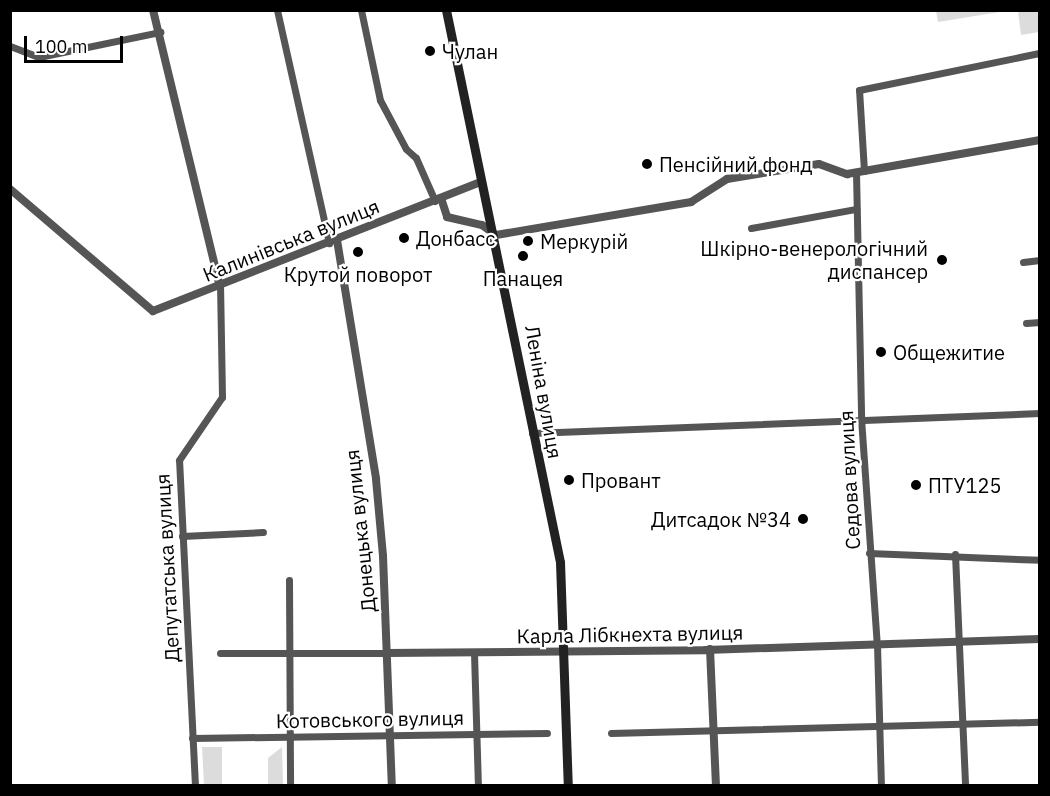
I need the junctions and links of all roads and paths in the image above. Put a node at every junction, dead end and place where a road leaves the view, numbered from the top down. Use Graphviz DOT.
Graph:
graph roads {
  1 [pos="153,10"];
  2 [pos="277,10"];
  3 [pos="361,10"];
  4 [pos="446,10"];
  5 [pos="160,32"];
  6 [pos="10,46"];
  7 [pos="1040,53"];
  8 [pos="1040,140"];
  9 [pos="860,172"];
  10 [pos="481,182"];
  11 [pos="10,189"];
  12 [pos="438,199"];
  13 [pos="856,209"];
  14 [pos="751,228"];
  15 [pos="496,235"];
  16 [pos="333,241"];
  17 [pos="1040,260"];
  18 [pos="1023,262"];
  19 [pos="220,286"];
  20 [pos="1040,322"];
  21 [pos="1026,323"];
  22 [pos="1040,413"];
  23 [pos="861,418"];
  24 [pos="532,433"];
  25 [pos="263,532"];
  26 [pos="182,536"];
  27 [pos="870,553"];
  28 [pos="955,554"];
  29 [pos="1040,560"];
  30 [pos="289,580"];
  31 [pos="1040,639"];
  32 [pos="958,640"];
  33 [pos="877,644"];
  34 [pos="710,650"];
  35 [pos="565,652"];
  36 [pos="220,653"];
  37 [pos="291,653"];
  38 [pos="387,653"];
  39 [pos="474,653"];
  40 [pos="1040,722"];
  41 [pos="963,724"];
  42 [pos="879,727"];
  43 [pos="714,732"];
  44 [pos="611,733"];
  45 [pos="476,734"];
  46 [pos="548,734"];
  47 [pos="390,735"];
  48 [pos="289,736"];
  49 [pos="192,738"];
  50 [pos="195,786"];
  51 [pos="290,786"];
  52 [pos="392,786"];
  53 [pos="478,786"];
  54 [pos="568,786"];
  55 [pos="716,786"];
  56 [pos="881,786"];
  57 [pos="965,786"];
  1 -- 5 [label="street, Депутатська вулиця"];
  2 -- 16 [label="street"];
  3 -- 12 [label="street"];
  4 -- 10 [label="main road, Леніна вулиця"];
  5 -- 6 [label="street"];
  5 -- 19 [label="street, Депутатська вулиця"];
  7 -- 9 [label="street, Седова вулиця"];
  8 -- 9 [label="street"];
  9 -- 13 [label="street, Седова вулиця"];
  9 -- 15 [label="street"];
  10 -- 12 [label="street, Калинівська вулиця"];
  10 -- 15 [label="main road, Леніна вулиця"];
  11 -- 19 [label="street, Калинівська вулиця"];
  12 -- 15 [label="street"];
  12 -- 16 [label="street, Калинівська вулиця"];
  13 -- 14 [label="street"];
  13 -- 23 [label="street, Седова вулиця"];
  15 -- 24 [label="main road, Леніна вулиця"];
  16 -- 19 [label="street, Калинівська вулиця"];
  16 -- 38 [label="street, Донецька вулиця"];
  17 -- 18 [label="street"];
  19 -- 26 [label="street, Депутатська вулиця"];
  20 -- 21 [label="street"];
  22 -- 23 [label="street"];
  23 -- 24 [label="street"];
  23 -- 27 [label="street, Седова вулиця"];
  24 -- 35 [label="main road, Леніна вулиця"];
  25 -- 26 [label="street"];
  26 -- 49 [label="street, Депутатська вулиця"];
  27 -- 28 [label="street"];
  27 -- 33 [label="street, Седова вулиця"];
  28 -- 29 [label="street"];
  28 -- 32 [label="street"];
  30 -- 37 [label="street"];
  31 -- 32 [label="street, Карла Лібкнехта вулиця"];
  32 -- 33 [label="street, Карла Лібкнехта вулиця"];
  32 -- 41 [label="street"];
  33 -- 34 [label="street, Карла Лібкнехта вулиця"];
  33 -- 42 [label="street, Седова вулиця"];
  34 -- 35 [label="street, Карла Лібкнехта вулиця"];
  34 -- 43 [label="street"];
  35 -- 39 [label="street, Карла Лібкнехта вулиця"];
  35 -- 54 [label="main road, Леніна вулиця"];
  36 -- 37 [label="street, Карла Лібкнехта вулиця"];
  37 -- 38 [label="street, Карла Лібкнехта вулиця"];
  37 -- 48 [label="street"];
  38 -- 39 [label="street, Карла Лібкнехта вулиця"];
  38 -- 47 [label="street, Донецька вулиця"];
  39 -- 45 [label="street"];
  40 -- 41 [label="street"];
  41 -- 42 [label="street"];
  41 -- 57 [label="street"];
  42 -- 43 [label="street"];
  42 -- 56 [label="street, Седова вулиця"];
  43 -- 44 [label="street"];
  43 -- 55 [label="street"];
  45 -- 46 [label="street, Котовського вулиця"];
  45 -- 47 [label="street, Котовського вулиця"];
  45 -- 53 [label="street"];
  47 -- 48 [label="street, Котовського вулиця"];
  47 -- 52 [label="street, Донецька вулиця"];
  48 -- 49 [label="street, Котовського вулиця"];
  48 -- 51 [label="street"];
  49 -- 50 [label="street, Депутатська вулиця"];
}
